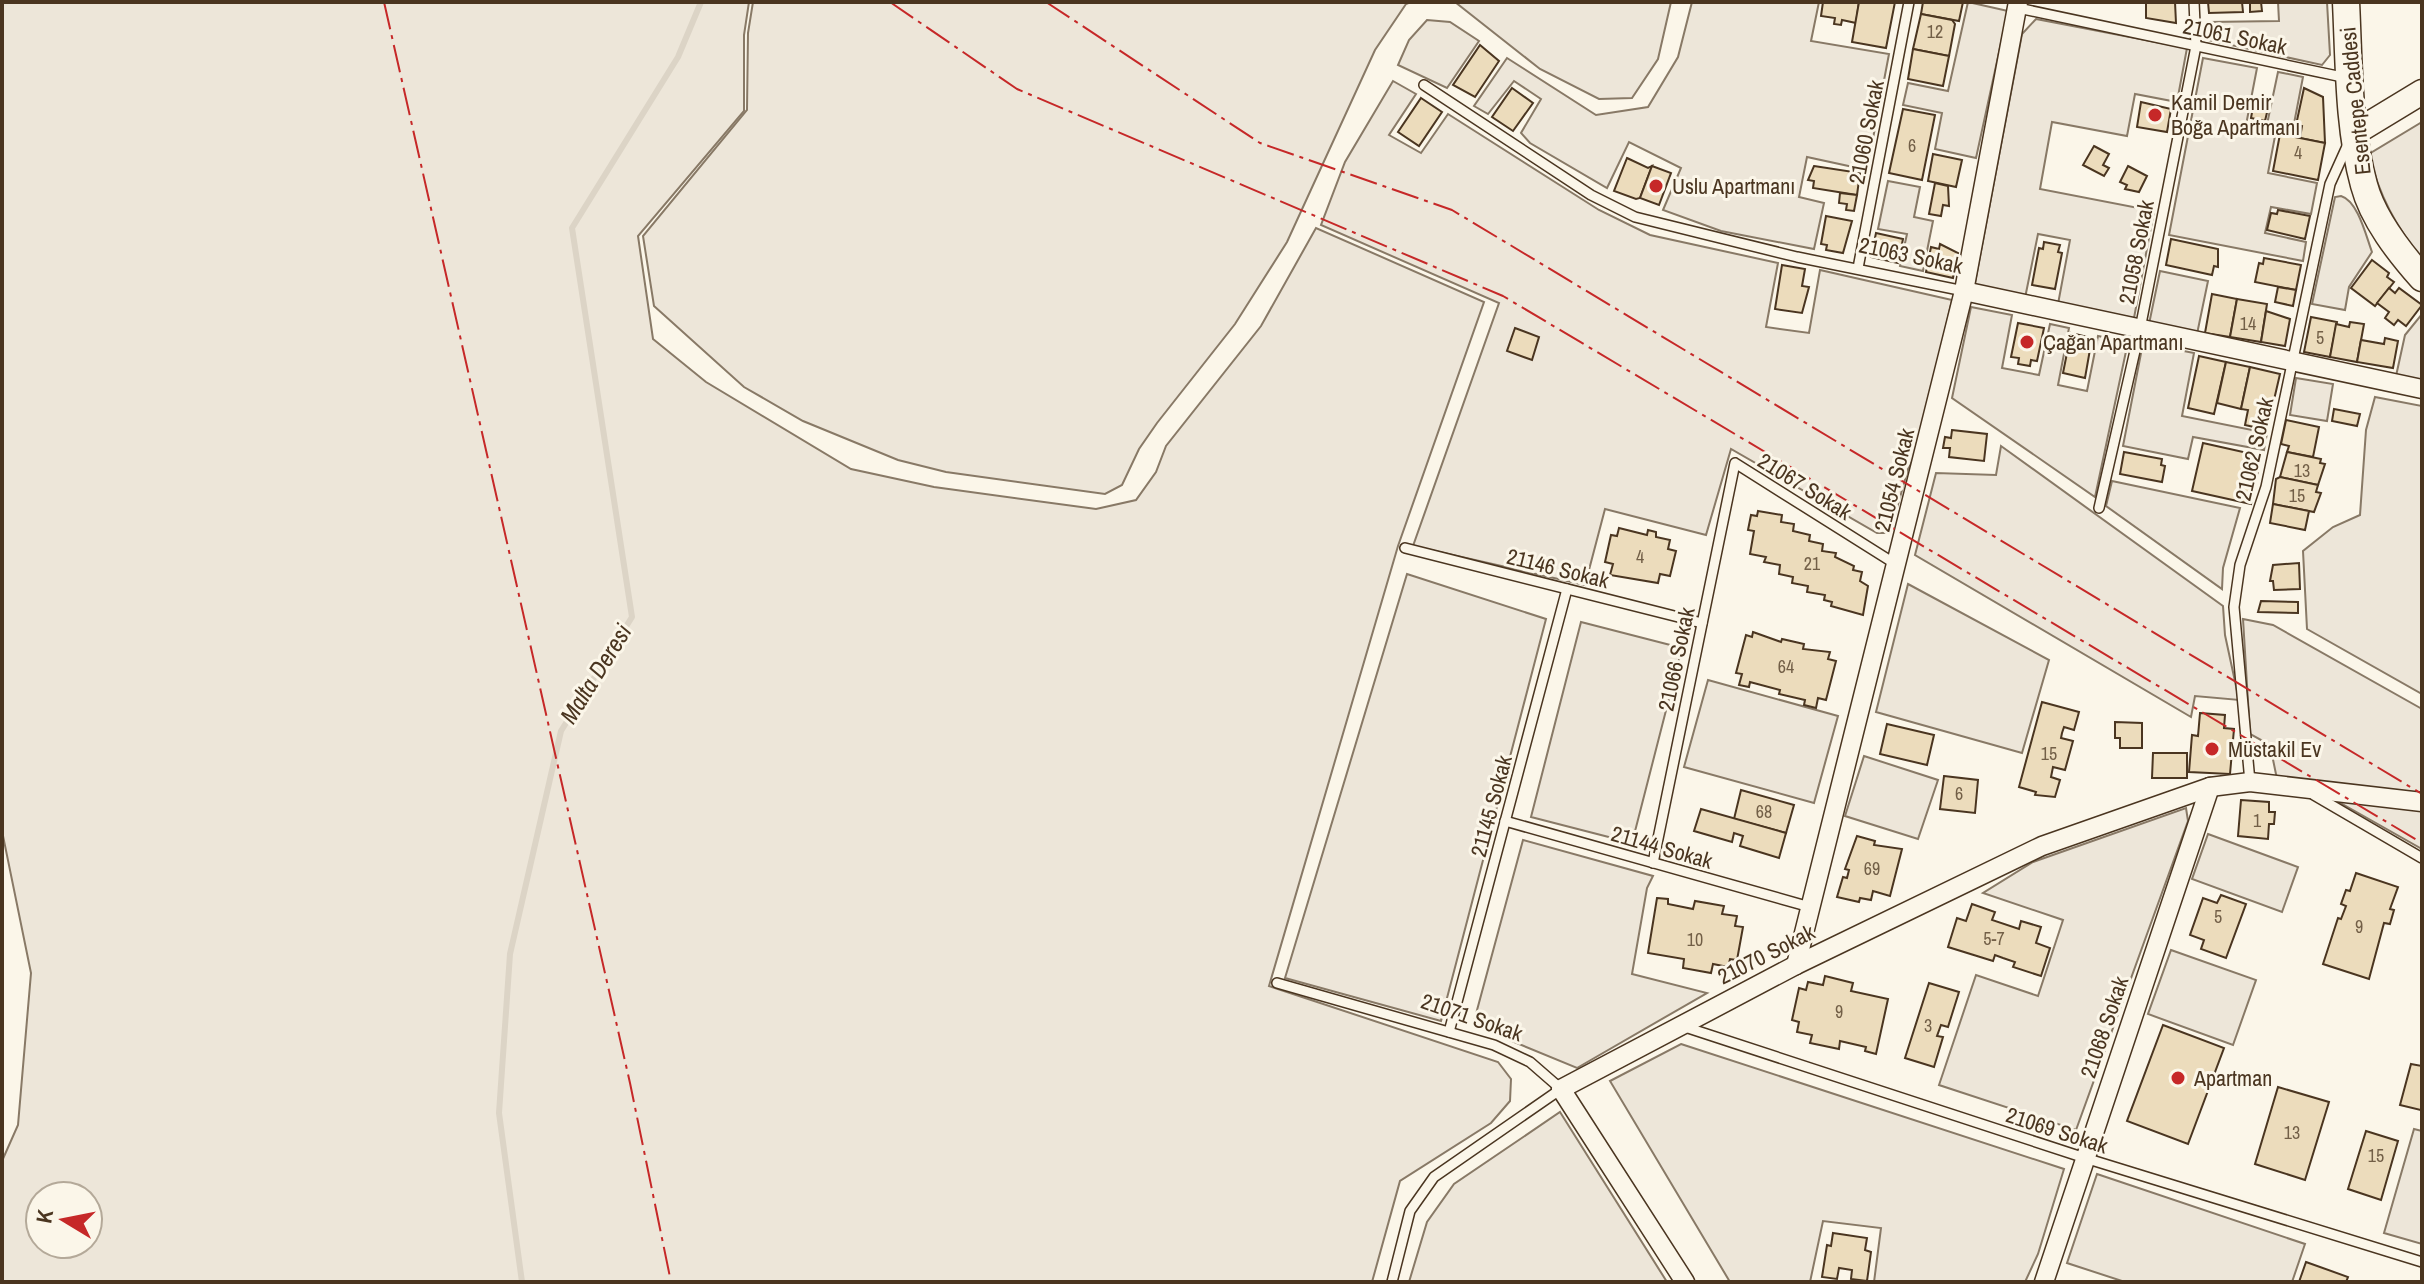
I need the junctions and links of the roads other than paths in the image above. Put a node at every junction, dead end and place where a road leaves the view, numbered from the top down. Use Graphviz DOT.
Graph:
graph roads {
  1 [pos="1909,2"];
  2 [pos="2194,2"];
  3 [pos="2346,2"];
  4 [pos="2018,5"];
  5 [pos="2196,46"];
  6 [pos="2350,79"];
  7 [pos="1424,85"];
  8 [pos="2422,92"];
  9 [pos="2356,132"];
  10 [pos="1858,268"];
  11 [pos="2422,278"];
  12 [pos="1964,291"];
  13 [pos="2140,329"];
  14 [pos="2293,361"];
  15 [pos="2422,389"];
  16 [pos="1735,463"];
  17 [pos="2099,508"];
  18 [pos="1405,548"];
  19 [pos="1897,565"];
  20 [pos="1567,589"];
  21 [pos="1702,623"];
  22 [pos="2250,782"];
  23 [pos="2210,787"];
  24 [pos="2300,787"];
  25 [pos="2422,802"];
  26 [pos="1505,821"];
  27 [pos="2422,858"];
  28 [pos="1653,863"];
  29 [pos="1810,907"];
  30 [pos="1796,965"];
  31 [pos="1277,983"];
  32 [pos="1682,1026"];
  33 [pos="1449,1032"];
  34 [pos="1561,1089"];
  35 [pos="2085,1158"];
  36 [pos="2422,1262"];
  37 [pos="2048,1281"];
  38 [pos="1392,1282"];
  39 [pos="1685,1282"];
  1 -- 10 [label="lane, 21060 Sokak"];
  2 -- 5 [label="lane, 21058 Sokak"];
  3 -- 6 [label="main road, Esentepe Caddesi"];
  4 -- 5 [label="lane, 21061 Sokak"];
  4 -- 12 [label="street, 21054 Sokak"];
  5 -- 6 [label="lane, 21061 Sokak"];
  5 -- 13 [label="lane, 21058 Sokak"];
  6 -- 9 [label="main road, Esentepe Caddesi"];
  7 -- 10 [label="lane, 21063 Sokak"];
  8 -- 9 [label="street"];
  9 -- 11 [label="main road, Esentepe Caddesi"];
  9 -- 14 [label="lane, 21062 Sokak"];
  10 -- 12 [label="lane, 21063 Sokak"];
  12 -- 13 [label="street, 21063 Sokak"];
  12 -- 19 [label="street, 21054 Sokak"];
  13 -- 14 [label="street, 21063 Sokak"];
  13 -- 17 [label="lane, 21058 Sokak"];
  14 -- 15 [label="street, 21063 Sokak"];
  14 -- 22 [label="lane, 21062 Sokak"];
  16 -- 19 [label="lane, 21067 Sokak"];
  16 -- 21 [label="lane, 21066 Sokak"];
  18 -- 20 [label="lane, 21146 Sokak"];
  19 -- 29 [label="street, 21054 Sokak"];
  20 -- 21 [label="lane, 21146 Sokak"];
  20 -- 26 [label="lane, 21145 Sokak"];
  21 -- 28 [label="lane, 21066 Sokak"];
  22 -- 23 [label="street, 21070 Sokak"];
  22 -- 24 [label="street, 21070 Sokak"];
  23 -- 30 [label="street, 21070 Sokak"];
  23 -- 35 [label="street, 21068 Sokak"];
  24 -- 25 [label="street, 21070 Sokak"];
  24 -- 27 [label="lane"];
  26 -- 28 [label="lane, 21144 Sokak"];
  26 -- 33 [label="lane, 21145 Sokak"];
  28 -- 29 [label="lane, 21144 Sokak"];
  29 -- 30 [label="street, 21054 Sokak"];
  30 -- 32 [label="street, 21070 Sokak"];
  31 -- 33 [label="lane, 21071 Sokak"];
  32 -- 34 [label="street, 21070 Sokak"];
  32 -- 35 [label="lane, 21069 Sokak"];
  33 -- 34 [label="lane, 21071 Sokak"];
  34 -- 38 [label="lane, 21070 Sokak"];
  34 -- 39 [label="street, 21071 Sokak"];
  35 -- 36 [label="lane, 21069 Sokak"];
  35 -- 37 [label="street, 21068 Sokak"];
}
